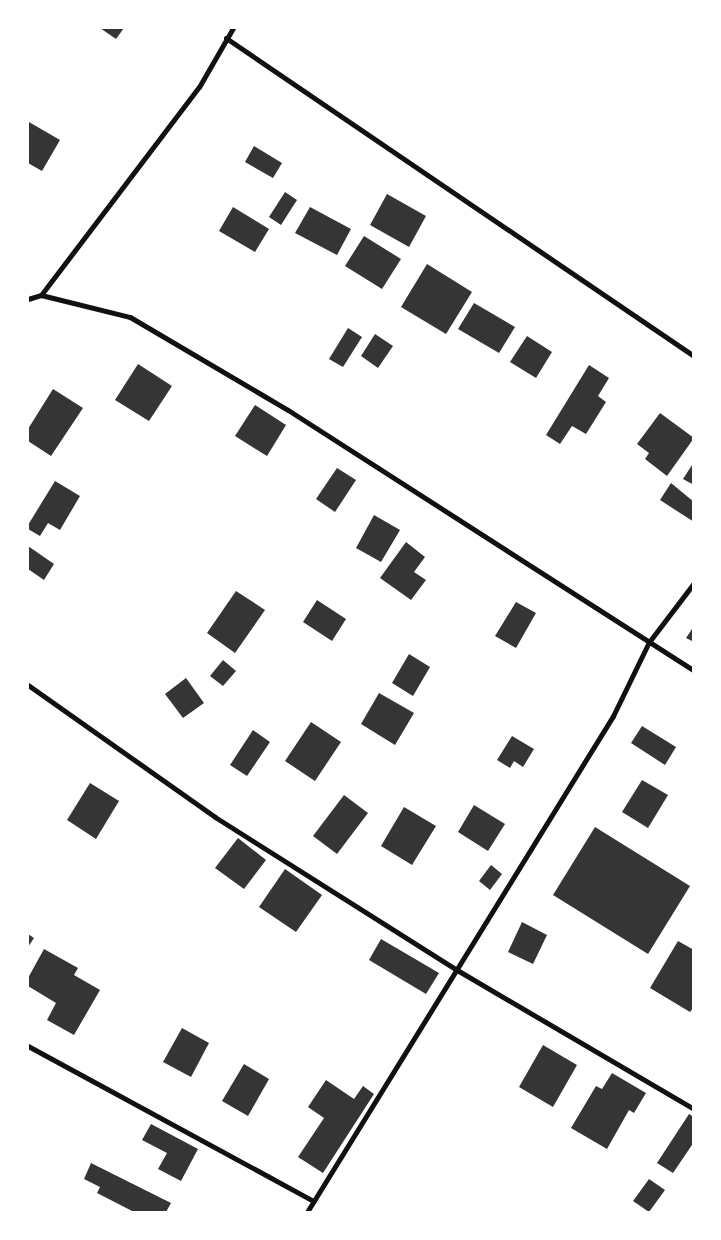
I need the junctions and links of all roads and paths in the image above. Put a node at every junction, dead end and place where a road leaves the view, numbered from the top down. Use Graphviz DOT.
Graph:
graph roads {
  1 [pos="233,28"];
  2 [pos="226,38"];
  3 [pos="41,295"];
  4 [pos="28,299"];
  5 [pos="694,356"];
  6 [pos="694,583"];
  7 [pos="649,642"];
  8 [pos="694,671"];
  9 [pos="28,685"];
  10 [pos="457,970"];
  11 [pos="28,1046"];
  12 [pos="694,1109"];
  13 [pos="314,1201"];
  14 [pos="307,1212"];
  1 -- 2 [label="street"];
  2 -- 3 [label="street"];
  2 -- 5 [label="street"];
  3 -- 4 [label="street"];
  3 -- 7 [label="street"];
  6 -- 7 [label="street"];
  7 -- 8 [label="street"];
  7 -- 10 [label="street"];
  9 -- 10 [label="street"];
  10 -- 12 [label="street"];
  10 -- 13 [label="street"];
  11 -- 13 [label="street"];
  13 -- 14 [label="street"];
}
